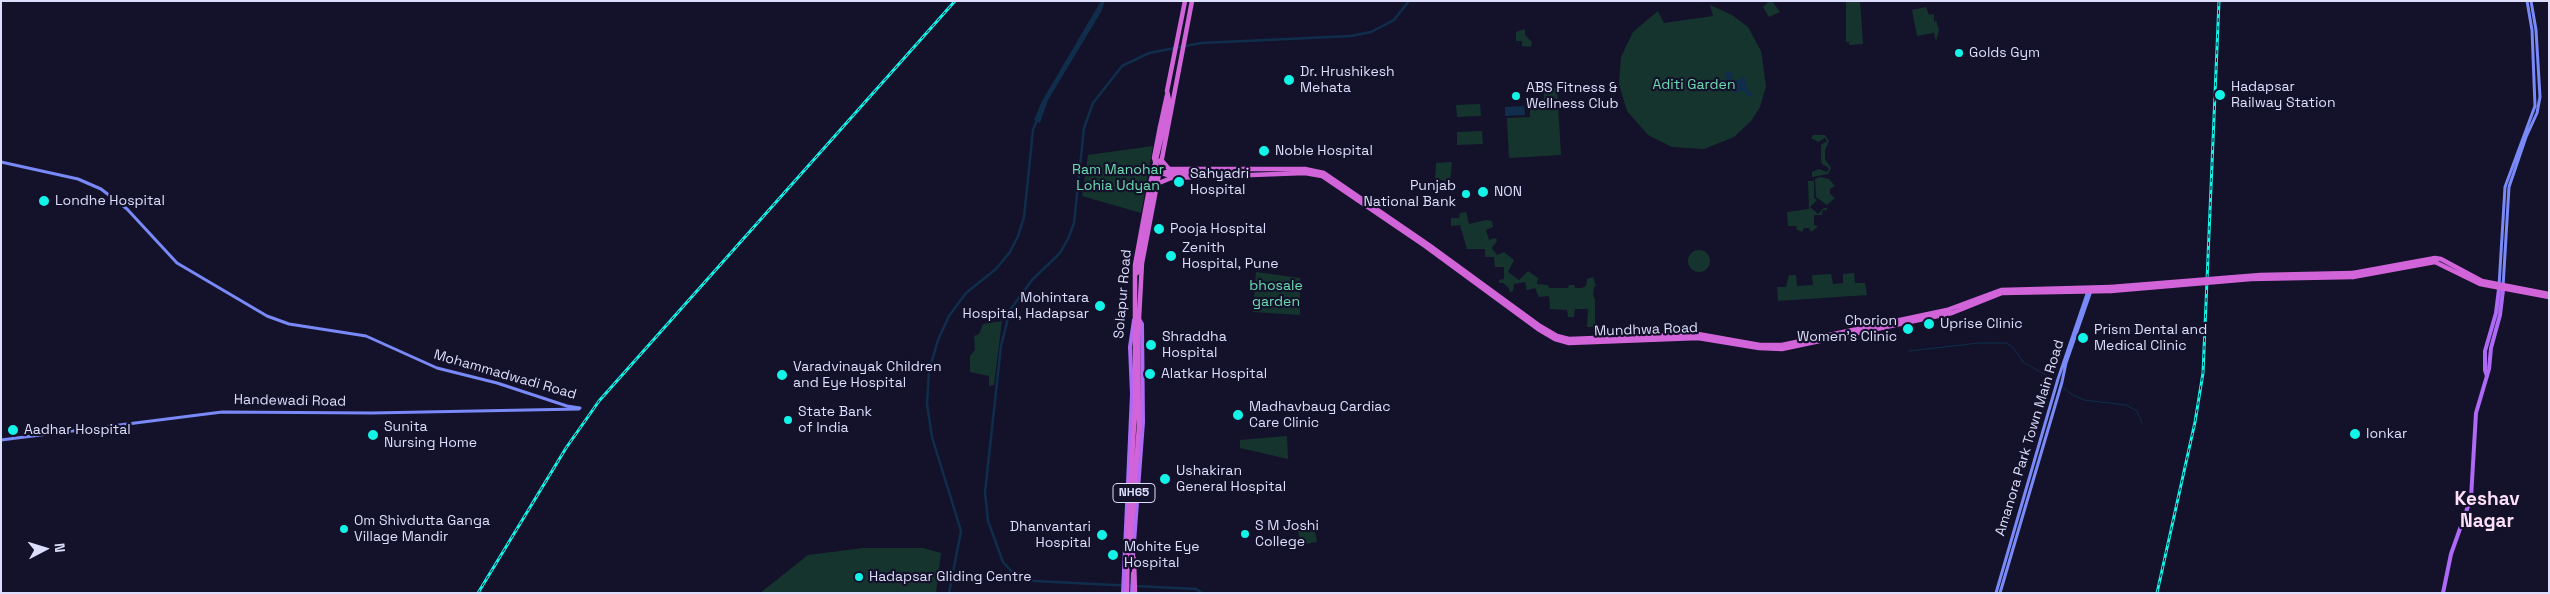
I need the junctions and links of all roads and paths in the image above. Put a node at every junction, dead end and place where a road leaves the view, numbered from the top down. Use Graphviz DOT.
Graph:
graph roads {
  1 [pos="1185,1"];
  2 [pos="1192,1"];
  3 [pos="2527,1"];
  4 [pos="2531,1"];
  5 [pos="2536,68"];
  6 [pos="1168,92"];
  7 [pos="1156,160"];
  8 [pos="1,162"];
  9 [pos="1163,162"];
  10 [pos="1169,169"];
  11 [pos="1177,169"];
  12 [pos="1157,172"];
  13 [pos="1211,173"];
  14 [pos="1177,178"];
  15 [pos="1158,183"];
  16 [pos="1136,283"];
  17 [pos="2501,287"];
  18 [pos="2104,289"];
  19 [pos="2090,291"];
  20 [pos="1995,293"];
  21 [pos="2549,294"];
  22 [pos="2549,298"];
  23 [pos="1136,320"];
  24 [pos="1137,393"];
  25 [pos="580,408"];
  26 [pos="2047,422"];
  27 [pos="1,440"];
  28 [pos="1128,591"];
  29 [pos="1998,593"];
  30 [pos="2443,593"];
  1 -- 6 [label="highway, Solapur Road / NH65"];
  2 -- 9 [label="highway, Solapur Road / NH65"];
  3 -- 5 [label="main road"];
  4 -- 5 [label="main road"];
  5 -- 17 [label="main road"];
  5 -- 17 [label="main road"];
  6 -- 7 [label="highway, Solapur Road / NH65"];
  6 -- 12 [label="highway, bridge"];
  7 -- 9 [label="highway"];
  7 -- 12 [label="highway, Solapur Road / NH65"];
  8 -- 25 [label="main road, Mohammadwadi Road"];
  9 -- 10 [label="highway"];
  9 -- 12 [label="highway, Solapur Road / NH65"];
  10 -- 11 [label="highway"];
  10 -- 12 [label="highway"];
  11 -- 13 [label="highway"];
  11 -- 14 [label="highway"];
  12 -- 13 [label="highway, bridge"];
  12 -- 15 [label="highway, Solapur Road / NH65"];
  12 -- 16 [label="highway"];
  12 -- 16 [label="highway, Solapur Road / NH65"];
  13 -- 14 [label="highway"];
  13 -- 20 [label="highway, Mundhwa Road"];
  14 -- 15 [label="highway"];
  15 -- 23 [label="highway, Solapur Road / NH65"];
  16 -- 23 [label="highway, Solapur Road / NH65"];
  17 -- 18 [label="highway, bridge"];
  17 -- 21 [label="highway"];
  17 -- 22 [label="highway"];
  17 -- 30 [label="main road"];
  18 -- 19 [label="highway, Mundhwa Road"];
  18 -- 20 [label="highway, Mundhwa Road"];
  19 -- 20 [label="highway, Mundhwa Road"];
  19 -- 26 [label="main road, Amanora Park Town Main Road"];
  19 -- 26 [label="main road, Amanora Park Town Main Road"];
  23 -- 24 [label="highway, NH65"];
  23 -- 28 [label="main road, Solapur Road"];
  23 -- 28 [label="main road, Solapur Road"];
  24 -- 28 [label="highway, NH65"];
  24 -- 28 [label="highway, NH65, bridge"];
  25 -- 27 [label="main road, Handewadi Road"];
  26 -- 29 [label="main road, Amanora Park Town Main Road"];
  26 -- 29 [label="main road, Amanora Park Town Main Road"];
}
